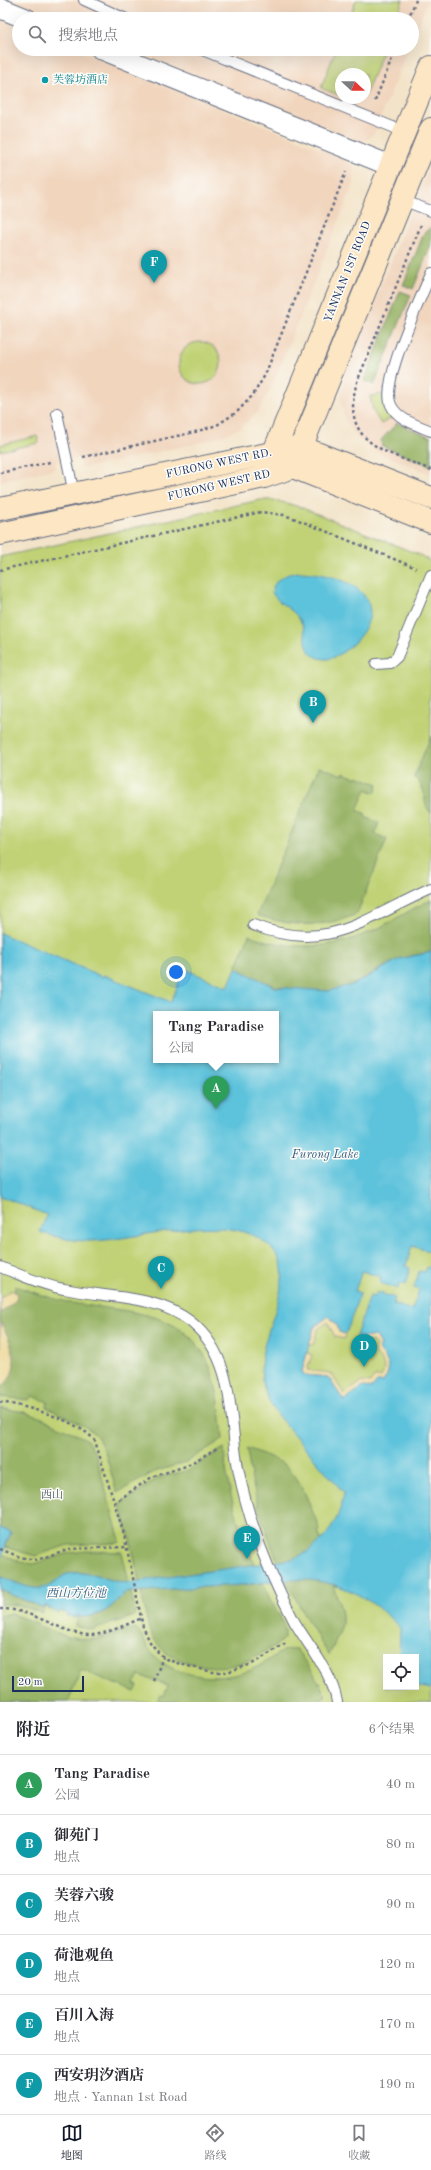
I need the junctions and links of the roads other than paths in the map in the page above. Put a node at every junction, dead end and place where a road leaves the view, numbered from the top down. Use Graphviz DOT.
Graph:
graph roads {
  1 [pos="84,0"];
  2 [pos="0,8"];
  3 [pos="111,12"];
  4 [pos="12,13"];
  5 [pos="118,56"];
  6 [pos="217,56"];
  7 [pos="431,67"];
  8 [pos="431,129"];
  9 [pos="405,132"];
  10 [pos="425,161"];
  11 [pos="391,166"];
  12 [pos="402,200"];
  13 [pos="431,211"];
  14 [pos="431,273"];
  15 [pos="57,413"];
  16 [pos="431,431"];
  17 [pos="302,446"];
  18 [pos="273,453"];
  19 [pos="293,467"];
  20 [pos="264,477"];
  21 [pos="74,494"];
  22 [pos="431,498"];
  23 [pos="0,509"];
  24 [pos="431,522"];
  25 [pos="0,534"];
  26 [pos="430,576"];
  27 [pos="376,664"];
  28 [pos="431,888"];
  29 [pos="253,924"];
  30 [pos="0,1267"];
  31 [pos="337,1702"];
  1 -- 3 [label="lane"];
  2 -- 4 [label="street"];
  5 -- 11 [label="street"];
  6 -- 9 [label="lane"];
  7 -- 9 [label="main road, YANNAN 1ST ROAD"];
  8 -- 10 [label="main road, YANNAN 1ST ROAD"];
  9 -- 11 [label="main road, YANNAN 1ST ROAD"];
  10 -- 12 [label="main road, YANNAN 1ST ROAD"];
  11 -- 18 [label="main road, YANNAN 1ST ROAD"];
  12 -- 13 [label="lane"];
  12 -- 17 [label="main road, YANNAN 1ST ROAD"];
  14 -- 16 [label="lane"];
  15 -- 21 [label="lane"];
  17 -- 18 [label="main road, FURONG WEST RD."];
  17 -- 19 [label="main road, YANNAN 1ST ROAD"];
  17 -- 22 [label="main road"];
  18 -- 20 [label="main road, YANNAN 1ST ROAD"];
  18 -- 21 [label="main road, FURONG WEST RD."];
  19 -- 20 [label="main road, FURONG WEST RD"];
  19 -- 24 [label="main road"];
  20 -- 25 [label="main road, FURONG WEST RD"];
  21 -- 23 [label="main road, FURONG WEST RD."];
  26 -- 27 [label="lane"];
  28 -- 29 [label="lane"];
  30 -- 31 [label="lane"];
}
